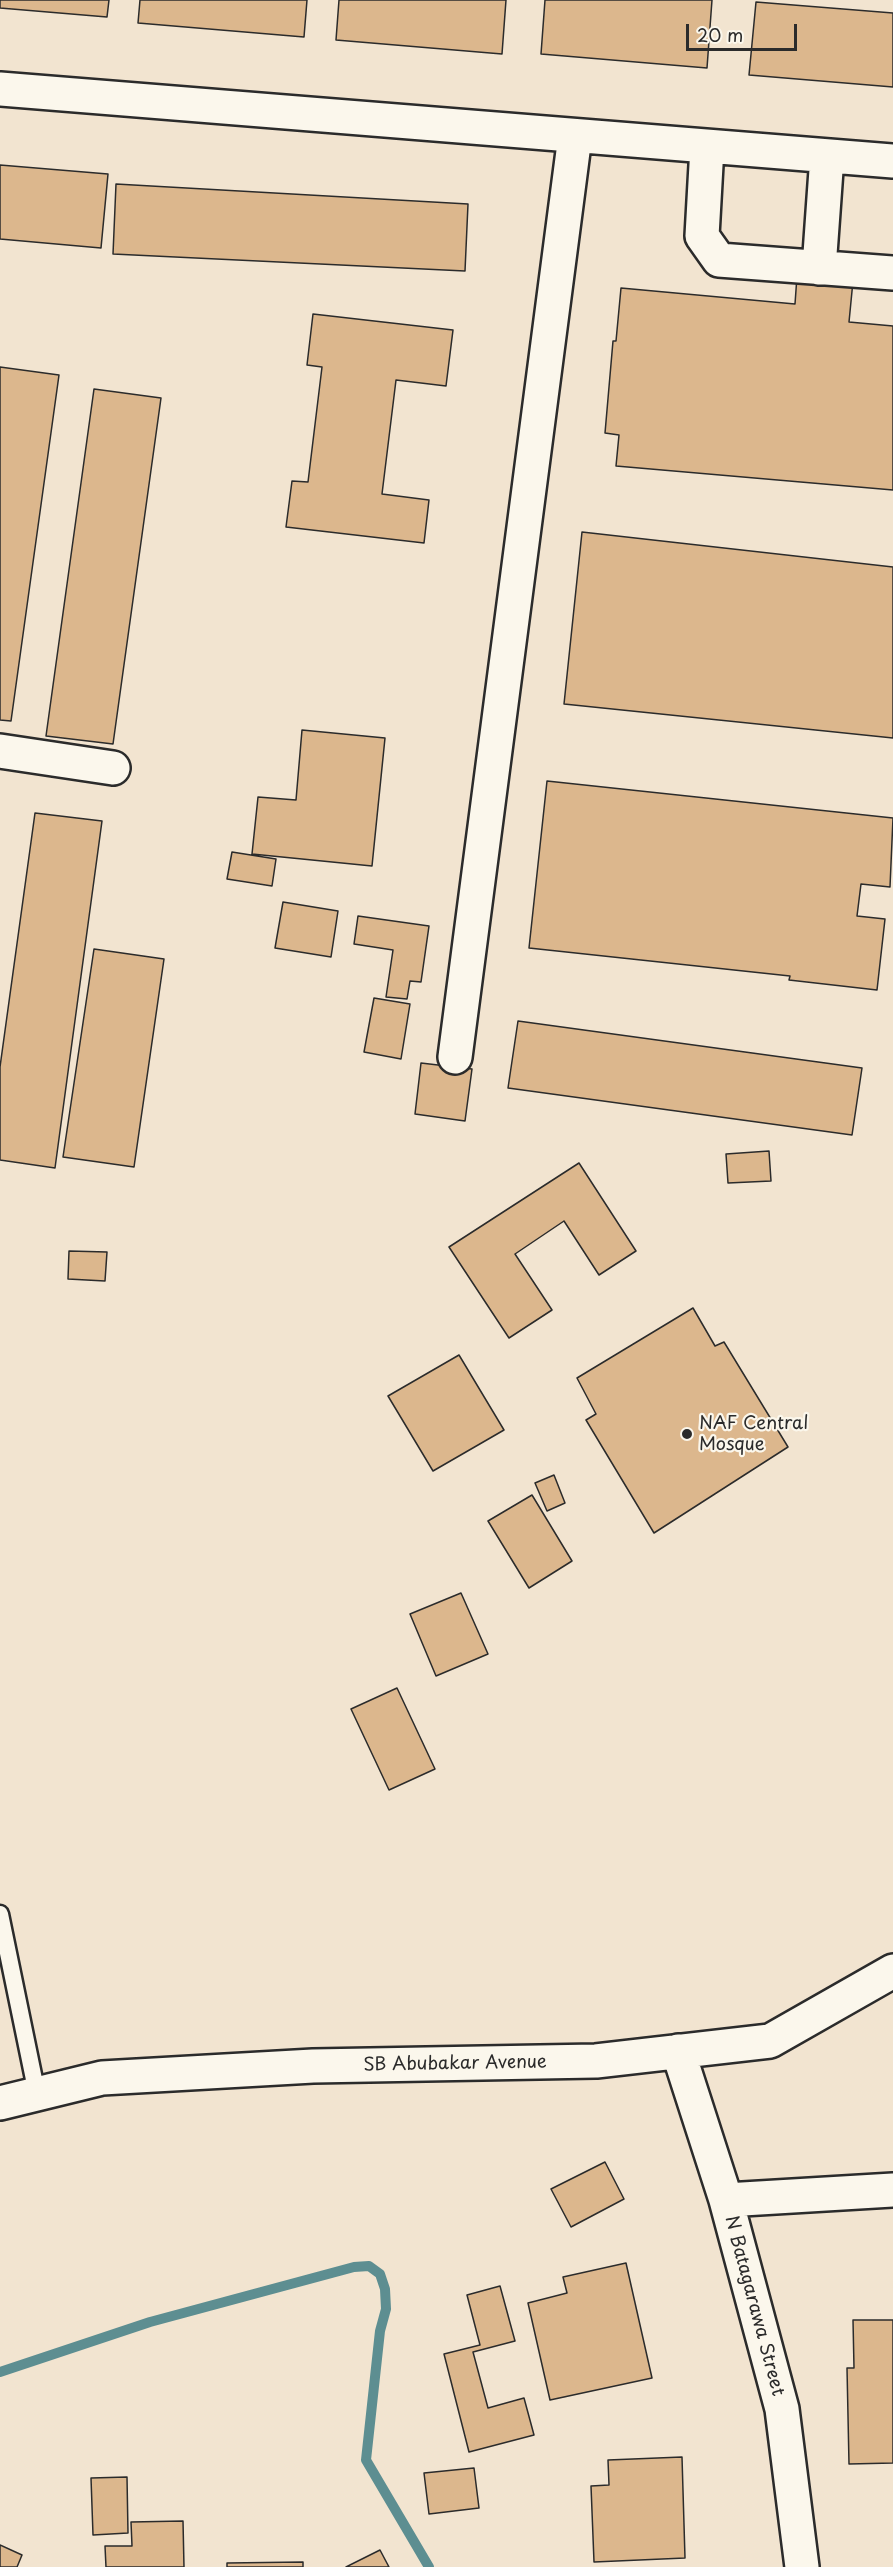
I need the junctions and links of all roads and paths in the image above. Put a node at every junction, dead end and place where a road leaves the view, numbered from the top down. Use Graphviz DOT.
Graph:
graph roads {
  1 [pos="0,89"];
  2 [pos="576,136"];
  3 [pos="707,147"];
  4 [pos="827,156"];
  5 [pos="893,161"];
  6 [pos="819,268"];
  7 [pos="893,273"];
  8 [pos="0,751"];
  9 [pos="113,768"];
  10 [pos="455,1057"];
  11 [pos="0,1914"];
  12 [pos="893,1971"];
  13 [pos="678,2051"];
  14 [pos="37,2094"];
  15 [pos="0,2103"];
  16 [pos="893,2190"];
  17 [pos="726,2200"];
  18 [pos="802,2567"];
  1 -- 2 [label="street"];
  2 -- 3 [label="street"];
  2 -- 10 [label="street"];
  3 -- 4 [label="street"];
  3 -- 6 [label="street"];
  4 -- 5 [label="street"];
  4 -- 6 [label="street"];
  6 -- 7 [label="street"];
  8 -- 9 [label="street"];
  11 -- 14 [label="lane"];
  12 -- 13 [label="street, SB Abubakar Avenue"];
  13 -- 14 [label="street, SB Abubakar Avenue"];
  13 -- 17 [label="street, N Batagarawa Street"];
  14 -- 15 [label="street, SB Abubakar Avenue"];
  16 -- 17 [label="street"];
  17 -- 18 [label="street, N Batagarawa Street"];
}
